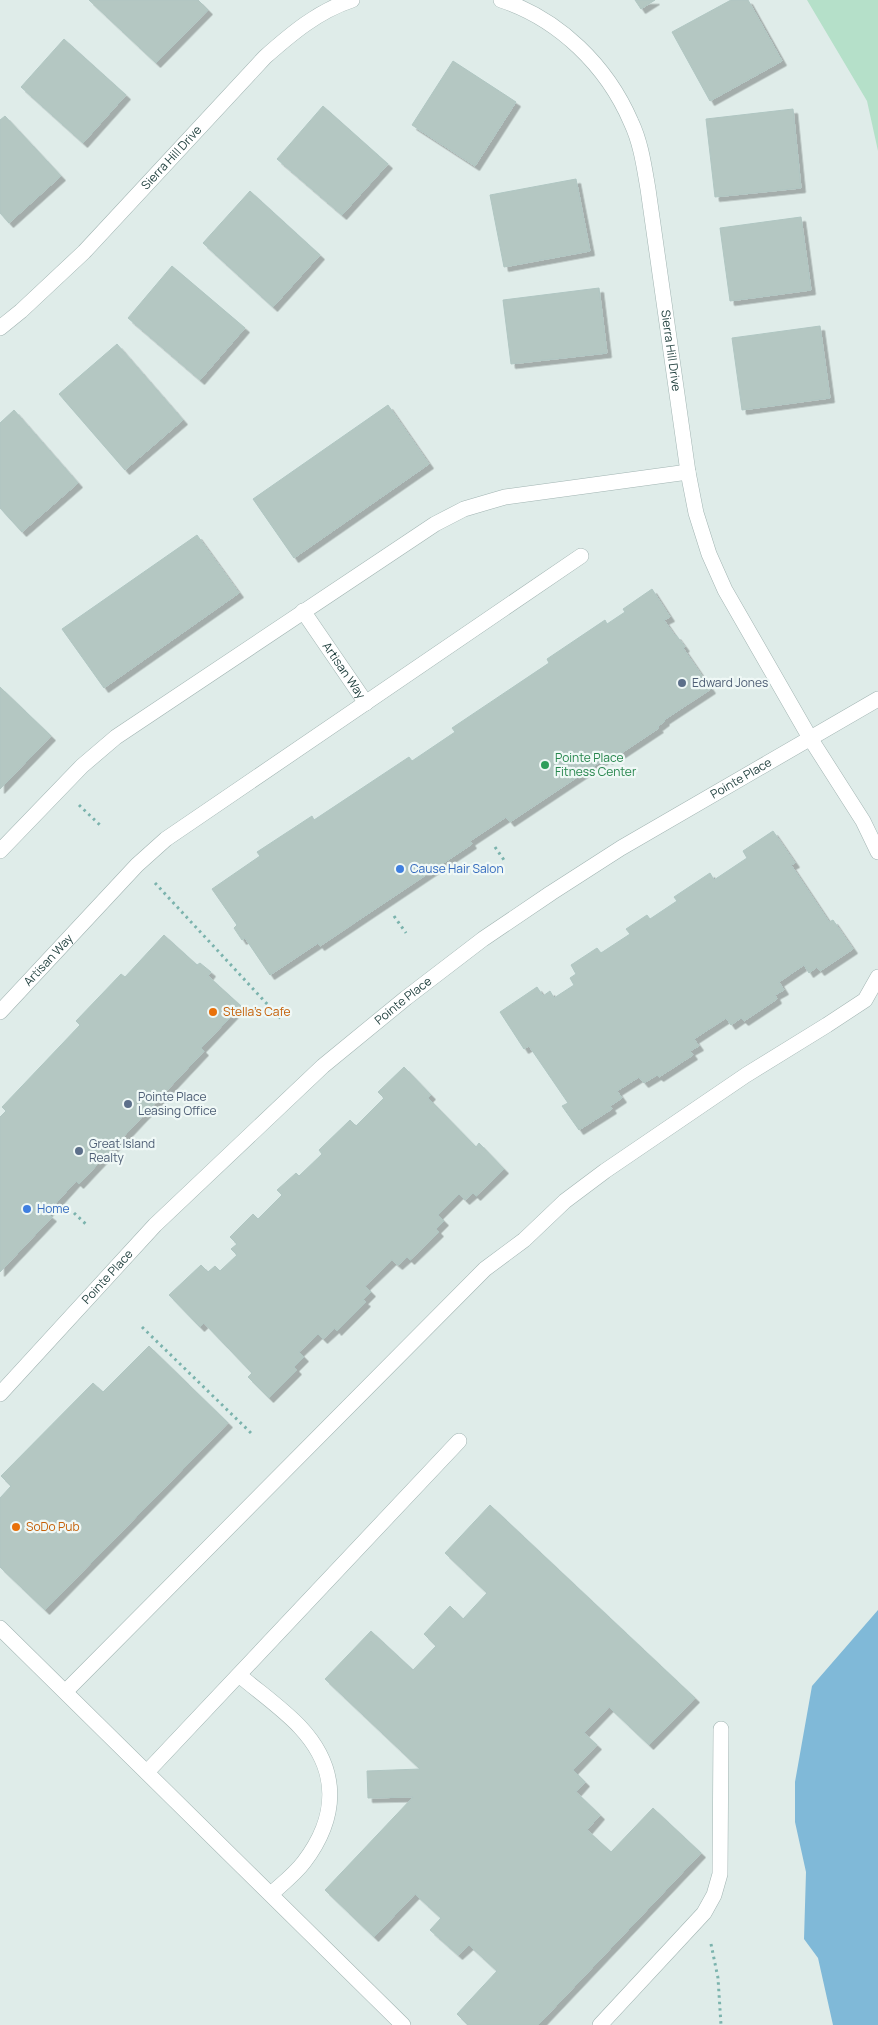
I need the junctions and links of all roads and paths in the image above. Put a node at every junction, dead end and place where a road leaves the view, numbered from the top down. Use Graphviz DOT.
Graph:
graph roads {
  1 [pos="352,0"];
  2 [pos="501,0"];
  3 [pos="0,328"];
  4 [pos="688,472"];
  5 [pos="581,556"];
  6 [pos="303,611"];
  7 [pos="878,699"];
  8 [pos="366,703"];
  9 [pos="810,738"];
  10 [pos="93,820"];
  11 [pos="102,827"];
  12 [pos="495,847"];
  13 [pos="0,851"];
  14 [pos="878,852"];
  15 [pos="506,863"];
  16 [pos="156,883"];
  17 [pos="394,916"];
  18 [pos="406,933"];
  19 [pos="878,977"];
  20 [pos="0,1012"];
  21 [pos="281,1019"];
  22 [pos="74,1213"];
  23 [pos="88,1226"];
  24 [pos="142,1327"];
  25 [pos="0,1394"];
  26 [pos="251,1433"];
  27 [pos="460,1441"];
  28 [pos="0,1628"];
  29 [pos="239,1675"];
  30 [pos="66,1691"];
  31 [pos="721,1729"];
  32 [pos="147,1772"];
  33 [pos="271,1894"];
  34 [pos="704,1913"];
  35 [pos="403,2025"];
  36 [pos="600,2025"];
  37 [pos="721,2025"];
  1 -- 3 [label="street, Sierra Hill Drive"];
  2 -- 4 [label="street, Sierra Hill Drive"];
  4 -- 6 [label="street"];
  4 -- 9 [label="street, Sierra Hill Drive"];
  5 -- 8 [label="street"];
  6 -- 8 [label="street, Artisan Way"];
  6 -- 13 [label="street"];
  7 -- 9 [label="street, Pointe Place"];
  8 -- 20 [label="street, Artisan Way"];
  9 -- 14 [label="street, Sierra Hill Drive"];
  9 -- 25 [label="street, Pointe Place"];
  10 -- 11 [label="path"];
  12 -- 15 [label="path"];
  16 -- 21 [label="path"];
  17 -- 18 [label="path"];
  19 -- 30 [label="street"];
  22 -- 23 [label="path"];
  24 -- 26 [label="path"];
  27 -- 29 [label="street"];
  28 -- 30 [label="street"];
  29 -- 32 [label="street"];
  29 -- 33 [label="street"];
  30 -- 32 [label="street"];
  31 -- 34 [label="street"];
  32 -- 33 [label="street"];
  33 -- 35 [label="street"];
  34 -- 36 [label="street"];
  34 -- 37 [label="path"];
}
